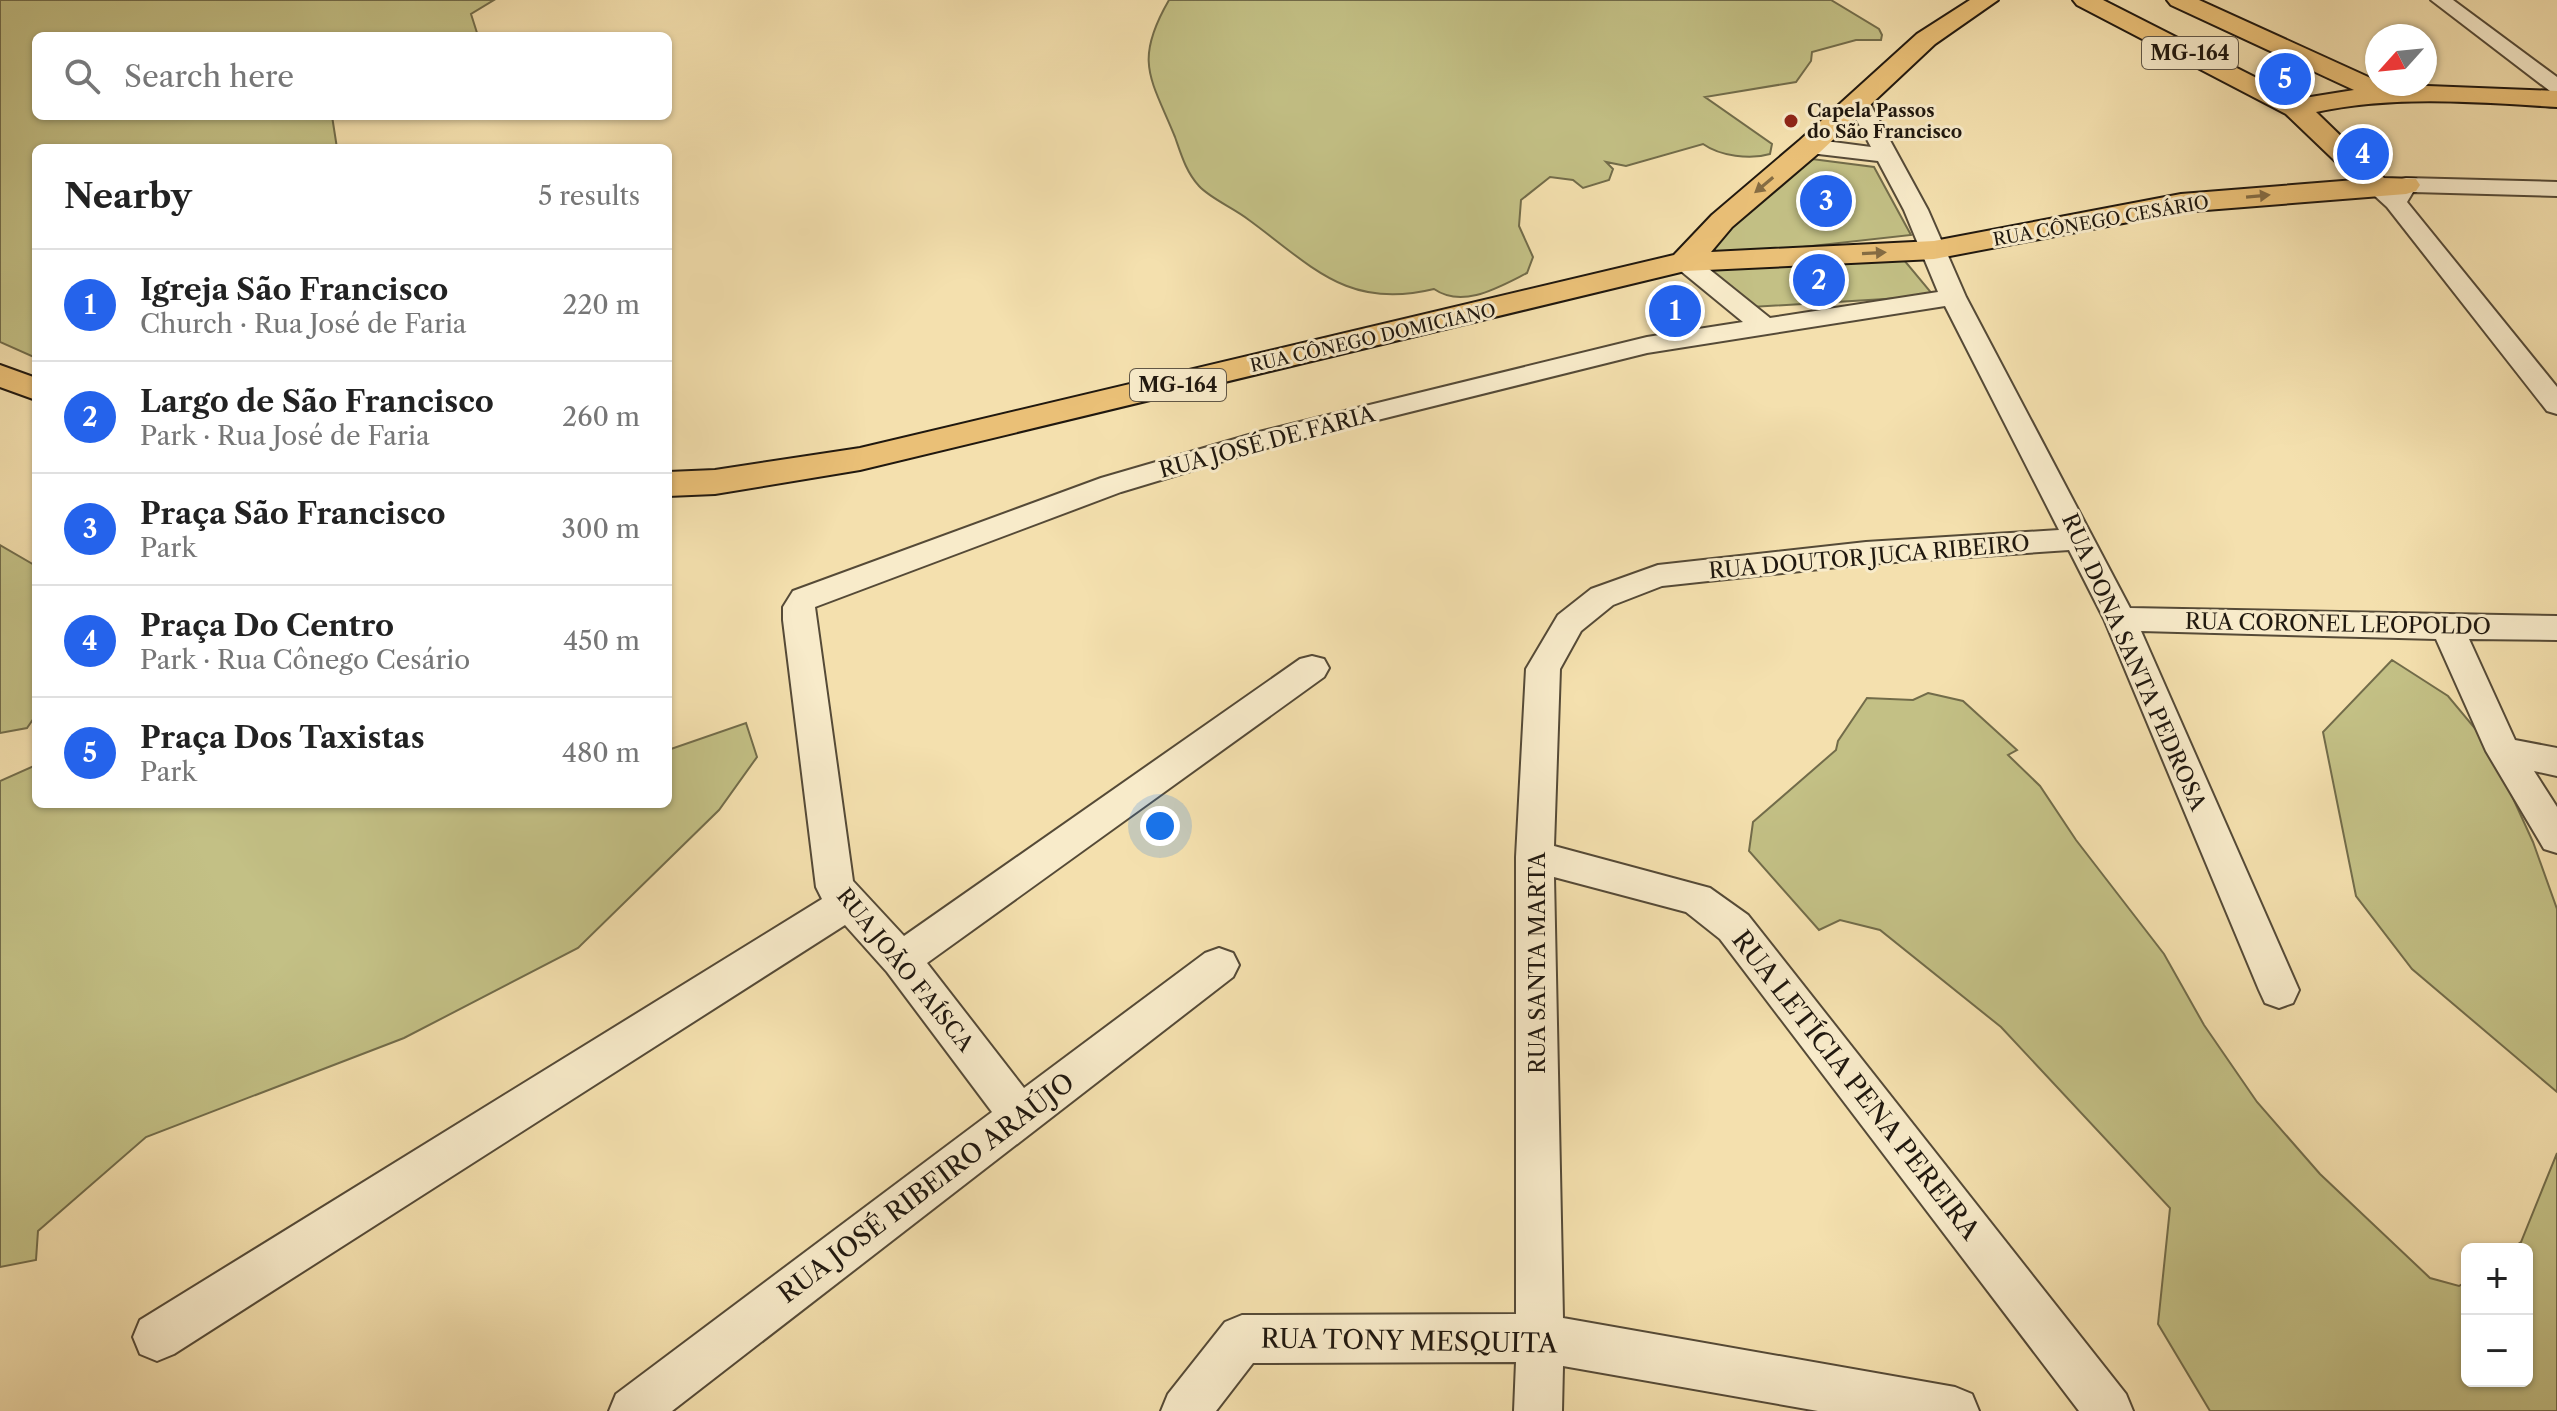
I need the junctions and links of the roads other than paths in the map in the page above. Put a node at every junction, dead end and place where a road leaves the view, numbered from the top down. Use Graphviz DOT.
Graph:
graph roads {
  1 [pos="1986,0"];
  2 [pos="2085,0"];
  3 [pos="2179,0"];
  4 [pos="2441,0"];
  5 [pos="2303,57"];
  6 [pos="2365,84"];
  7 [pos="2557,87"];
  8 [pos="2437,93"];
  9 [pos="2368,96"];
  10 [pos="2557,99"];
  11 [pos="1857,100"];
  12 [pos="2330,100"];
  13 [pos="2295,108"];
  14 [pos="1810,146"];
  15 [pos="1885,155"];
  16 [pos="2557,189"];
  17 [pos="2392,191"];
  18 [pos="1934,250"];
  19 [pos="1685,262"];
  20 [pos="1953,297"];
  21 [pos="1764,326"];
  22 [pos="0,375"];
  23 [pos="32,388"];
  24 [pos="2557,405"];
  25 [pos="672,484"];
  26 [pos="2081,539"];
  27 [pos="1658,576"];
  28 [pos="2120,619"];
  29 [pos="799,620"];
  30 [pos="2438,628"];
  31 [pos="2557,628"];
  32 [pos="1312,668"];
  33 [pos="2503,751"];
  34 [pos="2557,762"];
  35 [pos="2557,838"];
  36 [pos="1535,857"];
  37 [pos="848,903"];
  38 [pos="901,960"];
  39 [pos="1219,965"];
  40 [pos="2279,990"];
  41 [pos="1020,1116"];
  42 [pos="157,1337"];
  43 [pos="1540,1338"];
  44 [pos="633,1411"];
  45 [pos="1185,1411"];
  46 [pos="1538,1411"];
  47 [pos="1955,1411"];
  48 [pos="2109,1411"];
  1 -- 11 [label="main road"];
  2 -- 13 [label="main road, MG-164"];
  3 -- 5 [label="main road, MG-164"];
  4 -- 7 [label="street"];
  5 -- 6 [label="main road, MG-164"];
  5 -- 12 [label="main road"];
  8 -- 10 [label="main road, MG-164"];
  9 -- 12 [label="main road, MG-164"];
  11 -- 14 [label="main road"];
  11 -- 15 [label="street, RUA DONA SANTA PEDROSA"];
  12 -- 13 [label="main road, MG-164"];
  12 -- 17 [label="main road"];
  13 -- 17 [label="main road, MG-164"];
  14 -- 15 [label="street"];
  14 -- 19 [label="main road, one-way"];
  15 -- 18 [label="street, RUA DONA SANTA PEDROSA"];
  16 -- 17 [label="street, RUA CÔNEGO CESÁRIO"];
  18 -- 17 [label="main road, RUA CÔNEGO CESÁRIO / MG-164, one-way"];
  17 -- 24 [label="street"];
  19 -- 18 [label="main road, MG-164, one-way"];
  18 -- 20 [label="street, RUA DONA SANTA PEDROSA"];
  19 -- 21 [label="street"];
  19 -- 25 [label="main road, RUA CÔNEGO DOMICIANO / MG-164"];
  20 -- 21 [label="street, RUA JOSÉ DE FARIA"];
  20 -- 26 [label="street, RUA DONA SANTA PEDROSA"];
  21 -- 29 [label="street, RUA JOSÉ DE FARIA"];
  22 -- 23 [label="main road"];
  26 -- 27 [label="street, RUA DOUTOR JUCA RIBEIRO"];
  26 -- 28 [label="street, RUA DONA SANTA PEDROSA"];
  27 -- 36 [label="street, RUA SANTA MARTA"];
  28 -- 30 [label="street, RUA CORONEL LEOPOLDO"];
  28 -- 40 [label="street, RUA DONA SANTA PEDROSA"];
  29 -- 37 [label="street, RUA JOÃO FAÍSCA"];
  30 -- 31 [label="street, RUA CORONEL LEOPOLDO"];
  30 -- 33 [label="street"];
  32 -- 38 [label="street"];
  33 -- 34 [label="street"];
  33 -- 35 [label="street"];
  36 -- 43 [label="street, RUA SANTA MARTA"];
  36 -- 48 [label="street, RUA LETÍCIA PENA PEREIRA"];
  37 -- 38 [label="street, RUA JOÃO FAÍSCA"];
  37 -- 42 [label="street"];
  38 -- 41 [label="street, RUA JOÃO FAÍSCA"];
  39 -- 41 [label="street, RUA JOSÉ RIBEIRO ARAÚJO"];
  41 -- 44 [label="street, RUA JOSÉ RIBEIRO ARAÚJO"];
  43 -- 45 [label="street, RUA TONY MESQUITA"];
  43 -- 46 [label="street, RUA SANTA MARTA"];
  43 -- 47 [label="street, RUA TONY MESQUITA"];
}
